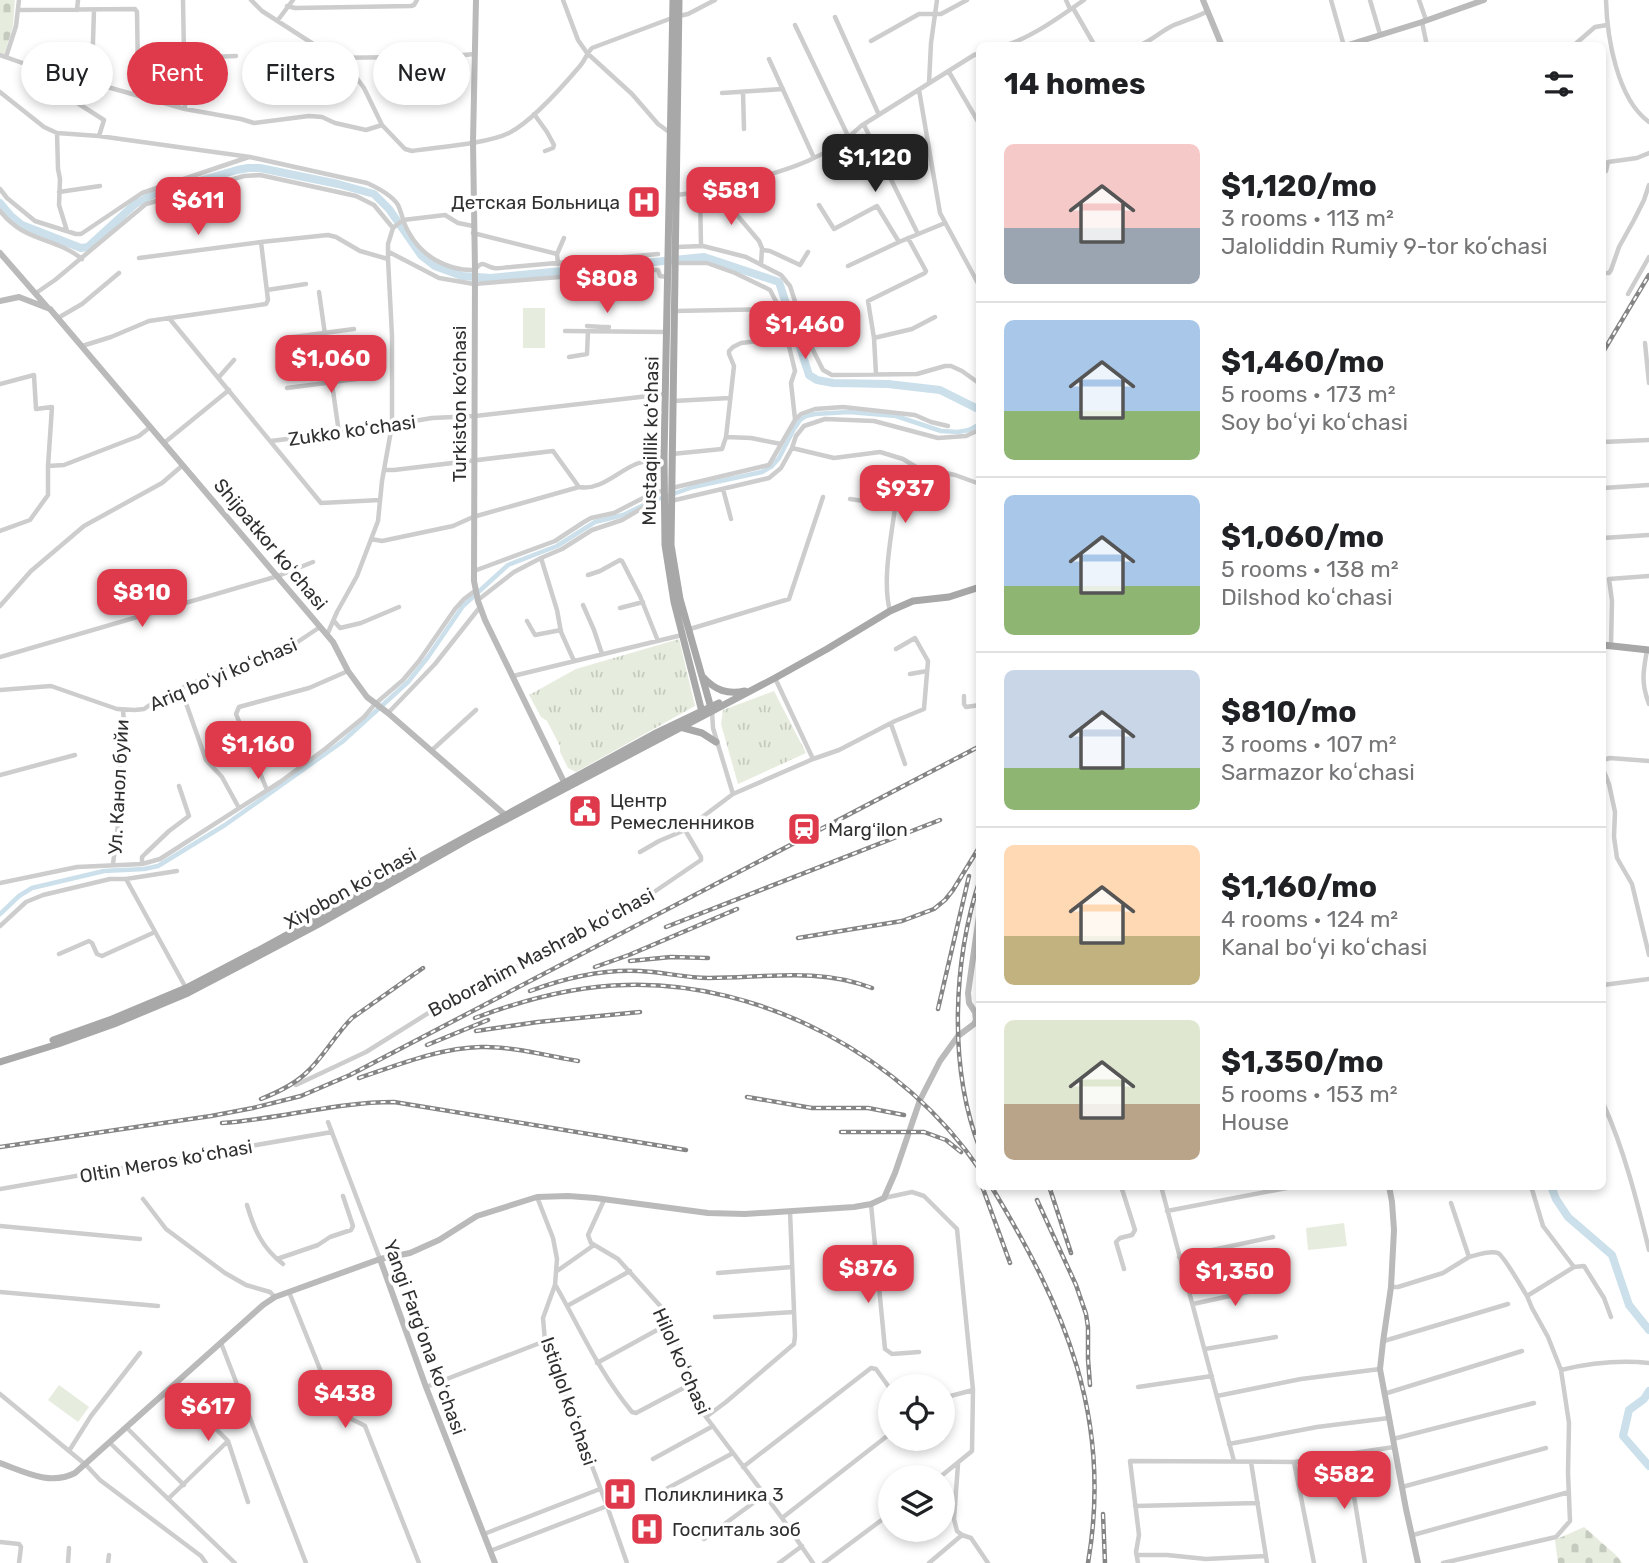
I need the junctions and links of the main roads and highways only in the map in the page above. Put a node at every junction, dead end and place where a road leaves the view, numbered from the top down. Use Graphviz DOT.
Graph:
graph roads {
  1 [pos="475,0"];
  2 [pos="673,0"];
  3 [pos="679,0"];
  4 [pos="1203,0"];
  5 [pos="1484,0"];
  6 [pos="1473,2"];
  7 [pos="676,17"];
  8 [pos="1220,42"];
  9 [pos="1356,42"];
  10 [pos="673,195"];
  11 [pos="0,253"];
  12 [pos="673,266"];
  13 [pos="36,293"];
  14 [pos="16,298"];
  15 [pos="0,301"];
  16 [pos="50,309"];
  17 [pos="670,396"];
  18 [pos="668,489"];
  19 [pos="668,512"];
  20 [pos="976,588"];
  21 [pos="683,639"];
  22 [pos="693,640"];
  23 [pos="1607,645"];
  24 [pos="1648,650"];
  25 [pos="701,675"];
  26 [pos="752,689"];
  27 [pos="711,709"];
  28 [pos="702,713"];
  29 [pos="680,727"];
  30 [pos="716,742"];
  31 [pos="566,785"];
  32 [pos="504,814"];
  33 [pos="976,937"];
  34 [pos="261,952"];
  35 [pos="976,1014"];
  36 [pos="976,1023"];
  37 [pos="0,1060"];
  38 [pos="1390,1190"];
  39 [pos="380,1259"];
  40 [pos="0,1463"];
  41 [pos="495,1563"];
  42 [pos="1418,1563"];
  1 -- 31 [label="main road, Turkiston ko’chasi"];
  2 -- 7 [label="main road, Mustaqillik koʻchasi"];
  3 -- 7 [label="main road, Mustaqillik koʻchasi"];
  4 -- 8 [label="main road"];
  5 -- 6 [label="main road"];
  6 -- 9 [label="main road"];
  7 -- 10 [label="main road, Mustaqillik koʻchasi"];
  7 -- 10 [label="main road, Mustaqillik koʻchasi"];
  10 -- 12 [label="main road, Mustaqillik koʻchasi"];
  11 -- 13 [label="main road"];
  12 -- 17 [label="main road, Mustaqillik koʻchasi"];
  12 -- 17 [label="main road, Mustaqillik koʻchasi"];
  13 -- 14 [label="main road"];
  13 -- 16 [label="main road"];
  14 -- 15 [label="main road"];
  14 -- 16 [label="main road, Shijoatkor koʻchasi"];
  16 -- 32 [label="main road, Shijoatkor koʻchasi"];
  17 -- 18 [label="main road, Mustaqillik koʻchasi"];
  18 -- 19 [label="main road, Mustaqillik koʻchasi"];
  18 -- 19 [label="main road, Mustaqillik koʻchasi"];
  19 -- 21 [label="main road, Mustaqillik koʻchasi"];
  19 -- 22 [label="main road, Mustaqillik koʻchasi"];
  20 -- 26 [label="main road"];
  21 -- 22 [label="main road"];
  21 -- 28 [label="main road, Mustaqillik koʻchasi"];
  22 -- 25 [label="main road, Mustaqillik koʻchasi"];
  23 -- 24 [label="main road"];
  25 -- 26 [label="main road"];
  25 -- 27 [label="main road, Mustaqillik koʻchasi"];
  26 -- 27 [label="main road"];
  27 -- 28 [label="main road"];
  28 -- 29 [label="main road, Xiyobon koʻchasi"];
  28 -- 31 [label="main road, Xiyobon koʻchasi"];
  29 -- 30 [label="main road"];
  29 -- 31 [label="main road, Xiyobon koʻchasi"];
  31 -- 32 [label="main road, Xiyobon koʻchasi"];
  31 -- 34 [label="main road, Xiyobon koʻchasi"];
  32 -- 34 [label="main road, Xiyobon koʻchasi"];
  33 -- 35 [label="main road"];
  34 -- 37 [label="main road, Xiyobon koʻchasi"];
  34 -- 37 [label="main road, Xiyobon koʻchasi"];
  36 -- 39 [label="main road"];
  38 -- 42 [label="main road"];
  39 -- 40 [label="main road"];
  39 -- 41 [label="main road, Yangi Fargʻona koʻchasi"];
}
